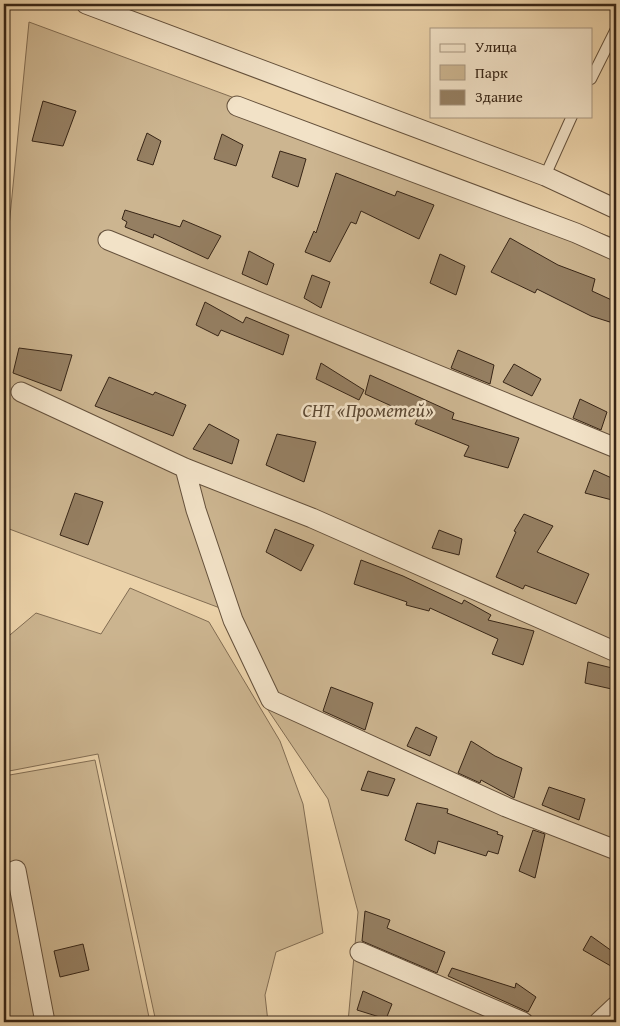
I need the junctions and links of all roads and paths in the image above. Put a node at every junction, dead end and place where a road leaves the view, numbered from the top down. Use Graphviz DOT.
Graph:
graph roads {
  1 [pos="86,4"];
  2 [pos="615,32"];
  3 [pos="592,77"];
  4 [pos="237,106"];
  5 [pos="571,118"];
  6 [pos="544,176"];
  7 [pos="616,209"];
  8 [pos="108,240"];
  9 [pos="616,251"];
  10 [pos="21,392"];
  11 [pos="616,448"];
  12 [pos="185,468"];
  13 [pos="616,652"];
  14 [pos="616,850"];
  15 [pos="16,870"];
  16 [pos="360,952"];
  17 [pos="616,1006"];
  18 [pos="45,1022"];
  19 [pos="523,1022"];
  20 [pos="599,1022"];
  1 -- 6 [label="street"];
  2 -- 3 [label="lane"];
  4 -- 9 [label="street"];
  5 -- 6 [label="lane"];
  6 -- 7 [label="street"];
  8 -- 11 [label="street"];
  10 -- 12 [label="street"];
  12 -- 13 [label="street"];
  12 -- 14 [label="street"];
  15 -- 18 [label="street"];
  16 -- 19 [label="street"];
  17 -- 20 [label="street"];
}
